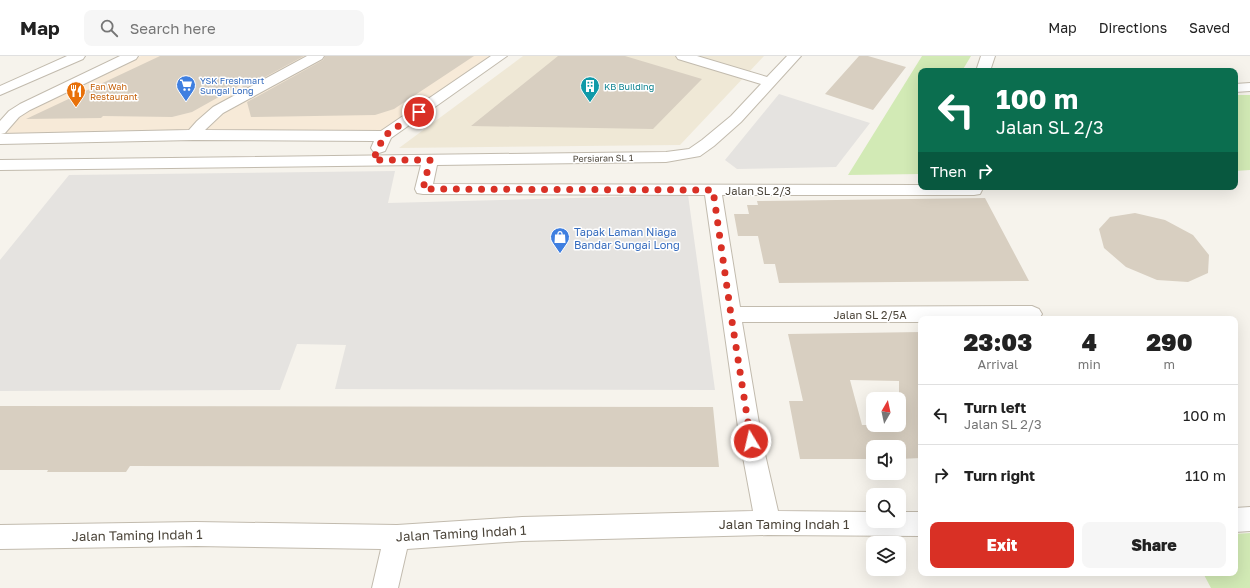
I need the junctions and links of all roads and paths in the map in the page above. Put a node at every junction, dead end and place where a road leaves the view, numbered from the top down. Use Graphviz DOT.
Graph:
graph roads {
  1 [pos="78,56"];
  2 [pos="131,56"];
  3 [pos="317,56"];
  4 [pos="500,56"];
  5 [pos="683,56"];
  6 [pos="794,56"];
  7 [pos="988,56"];
  8 [pos="984,68"];
  9 [pos="770,82"];
  10 [pos="1250,87"];
  11 [pos="1238,88"];
  12 [pos="0,91"];
  13 [pos="0,130"];
  14 [pos="193,135"];
  15 [pos="384,136"];
  16 [pos="0,139"];
  17 [pos="373,160"];
  18 [pos="430,160"];
  19 [pos="0,165"];
  20 [pos="713,190"];
  21 [pos="974,190"];
  22 [pos="1032,314"];
  23 [pos="731,315"];
  24 [pos="1238,520"];
  25 [pos="1250,520"];
  26 [pos="768,523"];
  27 [pos="918,524"];
  28 [pos="0,537"];
  29 [pos="396,537"];
  30 [pos="385,588"];
  1 -- 12 [label="street"];
  2 -- 13 [label="street"];
  3 -- 14 [label="street"];
  4 -- 15 [label="street"];
  5 -- 9 [label="street"];
  6 -- 9 [label="street, Persiaran SL 1"];
  7 -- 8 [label="street"];
  9 -- 18 [label="street, Persiaran SL 1"];
  10 -- 11 [label="street"];
  14 -- 15 [label="street"];
  14 -- 16 [label="street"];
  15 -- 17 [label="street"];
  17 -- 18 [label="street, Persiaran SL 1"];
  17 -- 19 [label="street, Persiaran SL 1"];
  18 -- 20 [label="street, Jalan SL 2/3"];
  20 -- 21 [label="street, Jalan SL 2/3"];
  20 -- 23 [label="street"];
  22 -- 23 [label="street, Jalan SL 2/5A"];
  23 -- 26 [label="street"];
  24 -- 25 [label="street"];
  26 -- 27 [label="street, Jalan Taming Indah 1"];
  26 -- 29 [label="street, Jalan Taming Indah 1"];
  28 -- 29 [label="street, Jalan Taming Indah 1"];
  29 -- 30 [label="street"];
}
